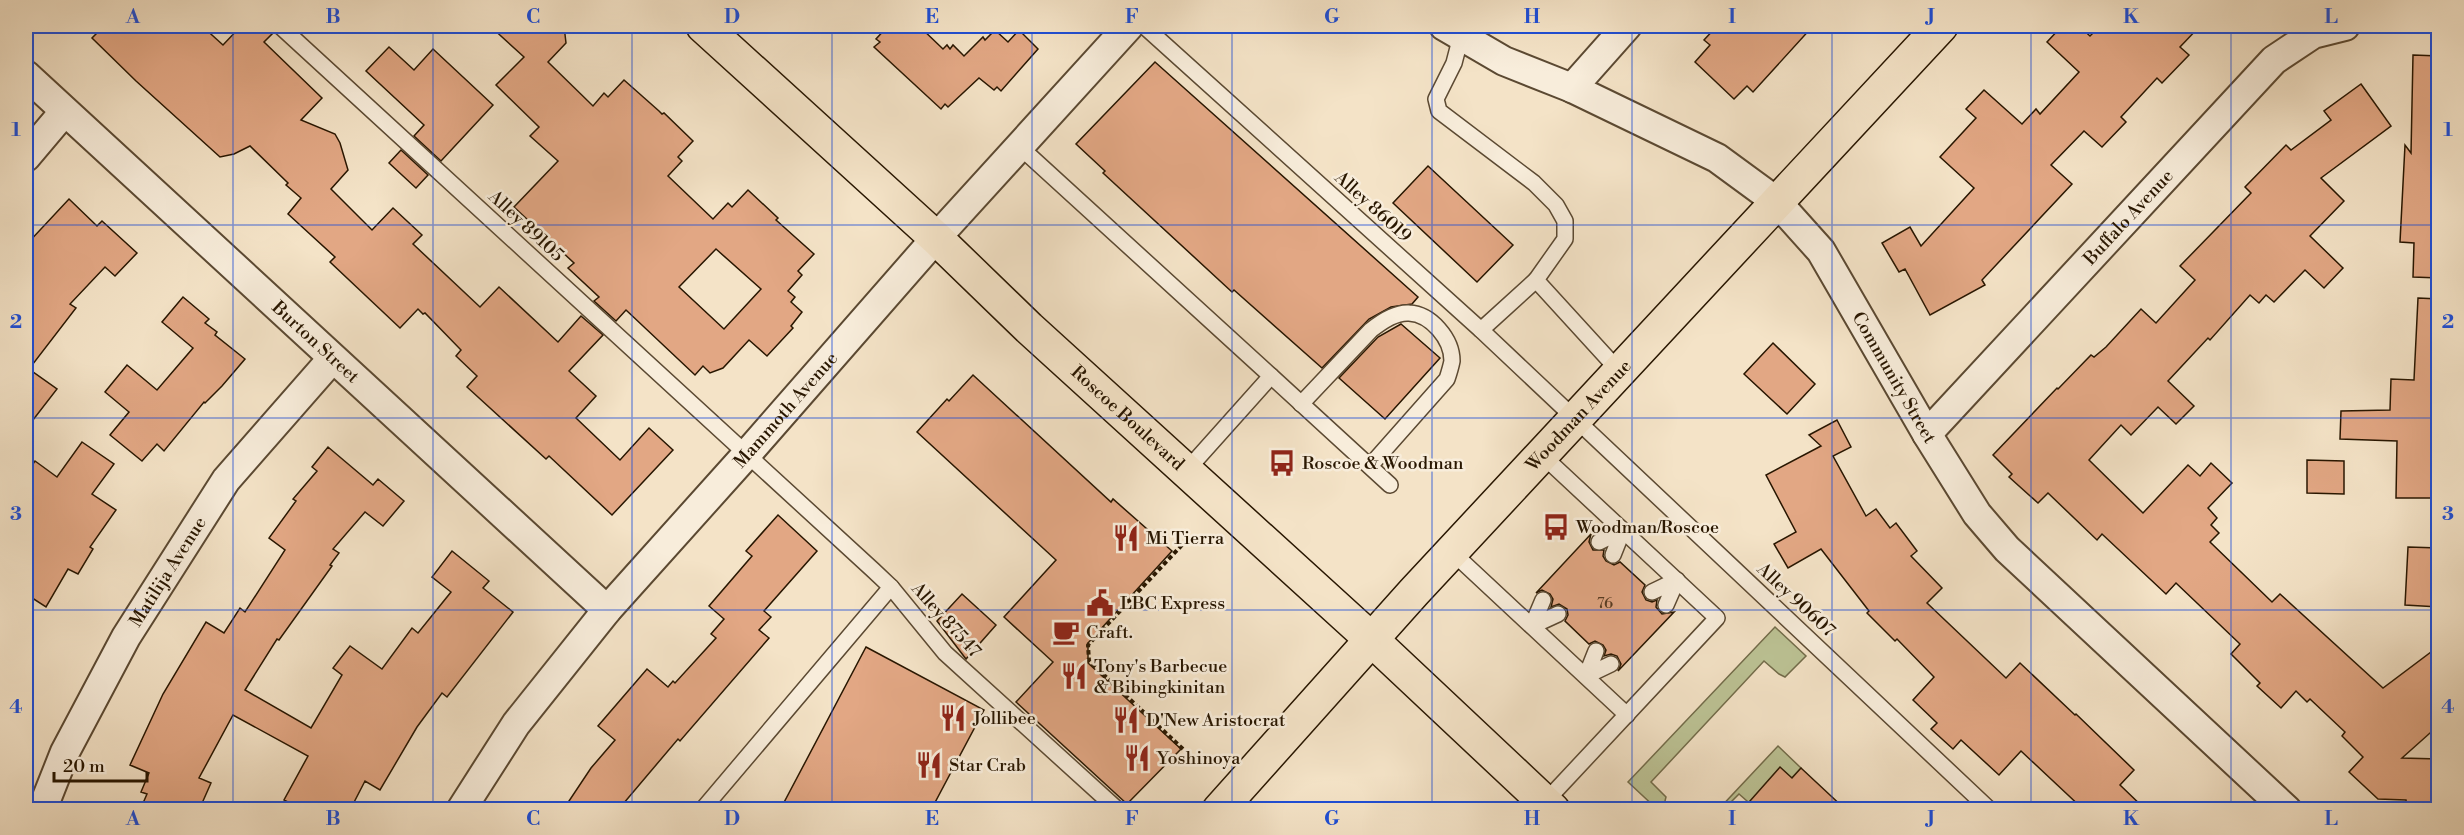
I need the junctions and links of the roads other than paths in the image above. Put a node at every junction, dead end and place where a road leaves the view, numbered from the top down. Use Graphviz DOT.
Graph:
graph roads {
  1 [pos="280,26"];
  2 [pos="703,26"];
  3 [pos="1129,26"];
  4 [pos="1143,26"];
  5 [pos="1627,26"];
  6 [pos="1941,26"];
  7 [pos="2345,26"];
  8 [pos="1453,31"];
  9 [pos="26,75"];
  10 [pos="1572,88"];
  11 [pos="64,112"];
  12 [pos="1019,146"];
  13 [pos="26,157"];
  14 [pos="1777,202"];
  15 [pos="936,238"];
  16 [pos="1536,280"];
  17 [pos="1481,330"];
  18 [pos="332,359"];
  19 [pos="1620,372"];
  20 [pos="1272,376"];
  21 [pos="1301,404"];
  22 [pos="1576,419"];
  23 [pos="1927,434"];
  24 [pos="747,454"];
  25 [pos="1542,454"];
  26 [pos="1370,466"];
  27 [pos="1187,470"];
  28 [pos="1390,485"];
  29 [pos="1623,530"];
  30 [pos="1599,542"];
  31 [pos="1452,552"];
  32 [pos="1613,555"];
  33 [pos="1677,580"];
  34 [pos="891,587"];
  35 [pos="1652,592"];
  36 [pos="1543,600"];
  37 [pos="1666,605"];
  38 [pos="607,610"];
  39 [pos="1557,614"];
  40 [pos="1532,626"];
  41 [pos="1371,639"];
  42 [pos="1596,651"];
  43 [pos="1611,664"];
  44 [pos="1586,676"];
  45 [pos="1627,715"];
  46 [pos="1549,806"];
  47 [pos="42,810"];
  48 [pos="461,810"];
  49 [pos="702,810"];
  50 [pos="1118,810"];
  51 [pos="1219,810"];
  52 [pos="1990,810"];
  53 [pos="2287,810"];
  1 -- 24 [label="lane, Alley 89105"];
  2 -- 15 [label="main road, Roscoe Boulevard"];
  3 -- 12 [label="street, Mammoth Avenue"];
  4 -- 17 [label="lane, Alley 86019"];
  5 -- 10 [label="street"];
  6 -- 14 [label="main road, Woodman Avenue"];
  7 -- 23 [label="street, Buffalo Avenue"];
  8 -- 10 [label="street, Community Street"];
  8 -- 16 [label="lane"];
  9 -- 11 [label="street, Burton Street"];
  10 -- 14 [label="street, Community Street"];
  11 -- 13 [label="street"];
  11 -- 18 [label="street, Burton Street"];
  12 -- 15 [label="street, Mammoth Avenue"];
  12 -- 20 [label="lane"];
  14 -- 19 [label="main road, Woodman Avenue"];
  14 -- 23 [label="street, Community Street"];
  15 -- 24 [label="street, Mammoth Avenue"];
  15 -- 27 [label="main road, Roscoe Boulevard"];
  16 -- 17 [label="lane"];
  16 -- 19 [label="lane"];
  17 -- 22 [label="lane, Alley 86019"];
  18 -- 38 [label="street, Burton Street"];
  18 -- 47 [label="street, Matilija Avenue"];
  19 -- 22 [label="main road, Woodman Avenue"];
  20 -- 21 [label="lane"];
  20 -- 27 [label="lane"];
  21 -- 26 [label="lane"];
  21 -- 26 [label="lane"];
  22 -- 25 [label="main road, Woodman Avenue"];
  22 -- 52 [label="lane, Alley 90607"];
  23 -- 53 [label="street, Community Street"];
  24 -- 34 [label="lane, Alley 87547"];
  24 -- 38 [label="street, Mammoth Avenue"];
  25 -- 29 [label="lane"];
  25 -- 31 [label="main road, Woodman Avenue"];
  26 -- 28 [label="lane"];
  27 -- 41 [label="main road, Roscoe Boulevard"];
  29 -- 30 [label="lane"];
  29 -- 32 [label="lane"];
  29 -- 33 [label="lane"];
  31 -- 40 [label="lane"];
  31 -- 41 [label="main road, Woodman Avenue"];
  33 -- 35 [label="lane"];
  33 -- 37 [label="lane"];
  33 -- 45 [label="lane"];
  34 -- 49 [label="lane"];
  34 -- 50 [label="lane, Alley 87547"];
  36 -- 40 [label="lane"];
  38 -- 48 [label="street, Mammoth Avenue"];
  39 -- 40 [label="lane"];
  40 -- 44 [label="lane"];
  41 -- 46 [label="main road, Roscoe Boulevard"];
  41 -- 51 [label="main road, Woodman Avenue"];
  42 -- 44 [label="lane"];
  43 -- 44 [label="lane"];
  44 -- 45 [label="lane"];
  45 -- 46 [label="lane"];
}
